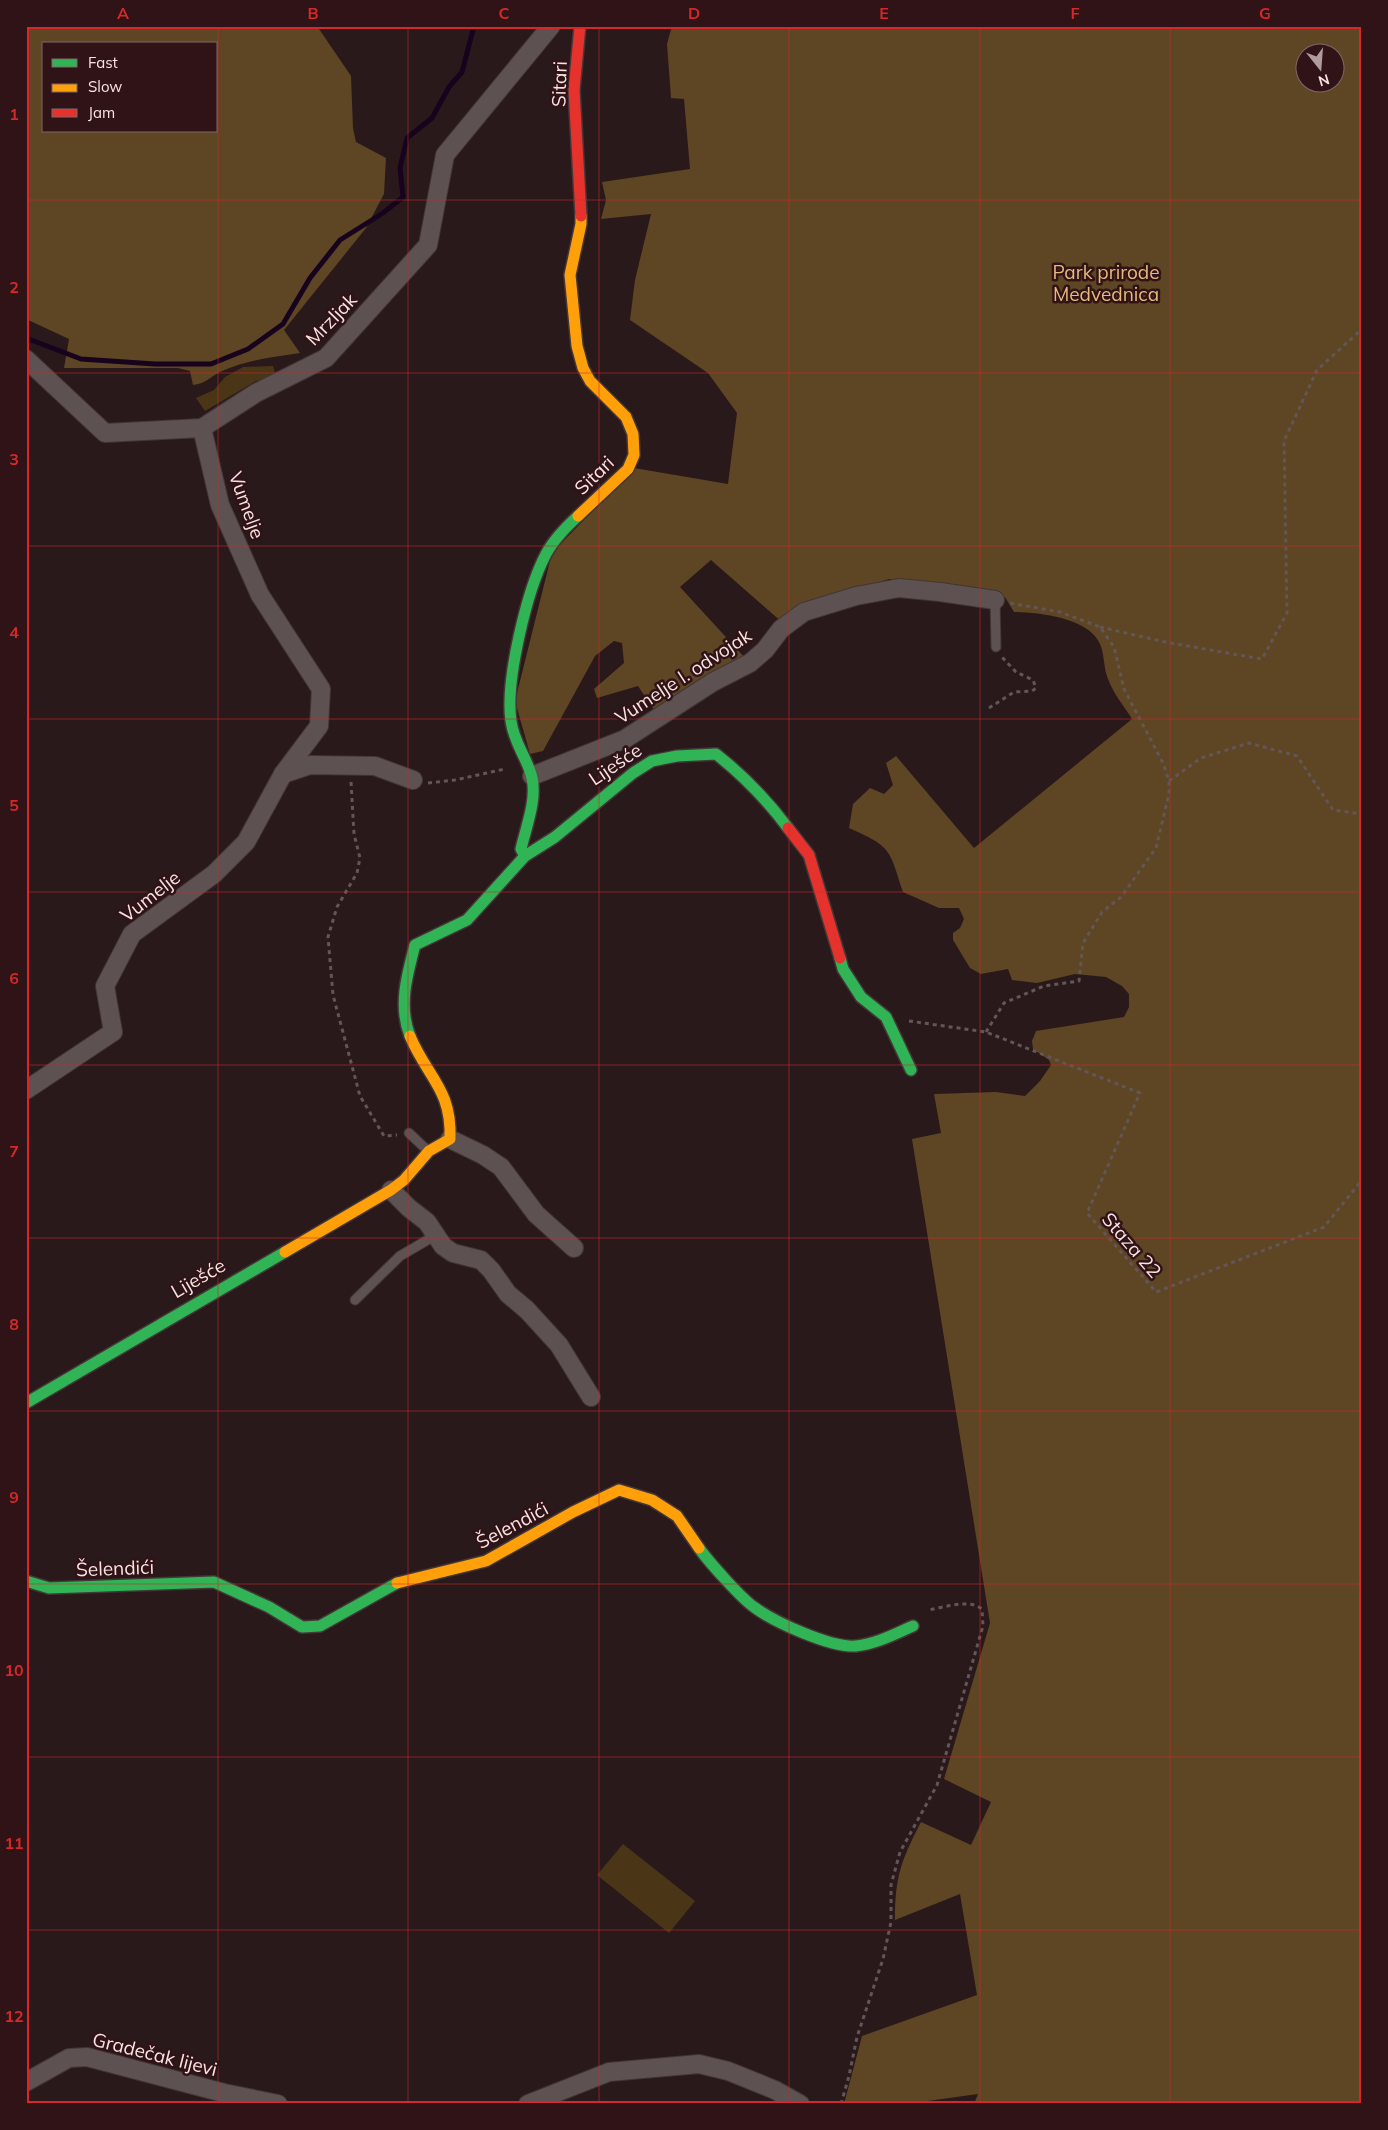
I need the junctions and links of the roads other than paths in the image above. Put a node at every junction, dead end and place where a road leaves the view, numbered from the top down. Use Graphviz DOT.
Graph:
graph roads {
  1 [pos="552,26"];
  2 [pos="580,26"];
  3 [pos="26,359"];
  4 [pos="202,428"];
  5 [pos="995,600"];
  6 [pos="996,647"];
  7 [pos="529,772"];
  8 [pos="283,774"];
  9 [pos="413,780"];
  10 [pos="525,856"];
  11 [pos="910,1070"];
  12 [pos="26,1090"];
  13 [pos="409,1133"];
  14 [pos="450,1139"];
  15 [pos="429,1151"];
  16 [pos="392,1190"];
  17 [pos="436,1235"];
  18 [pos="574,1248"];
  19 [pos="355,1300"];
  20 [pos="591,1397"];
  21 [pos="26,1403"];
  22 [pos="26,1581"];
  23 [pos="913,1626"];
  24 [pos="26,2082"];
  25 [pos="278,2104"];
  26 [pos="528,2104"];
  27 [pos="800,2104"];
  1 -- 4 [label="street, Mrzljak"];
  2 -- 7 [label="street, Sitari"];
  3 -- 4 [label="street, Mrzljak"];
  4 -- 8 [label="street, Vumelje"];
  5 -- 6 [label="lane"];
  5 -- 7 [label="street, Vumelje I. odvojak"];
  7 -- 10 [label="street, Sitari"];
  8 -- 9 [label="street"];
  8 -- 12 [label="street, Vumelje"];
  10 -- 11 [label="street, Liješće"];
  10 -- 14 [label="street, Liješće"];
  13 -- 15 [label="lane"];
  14 -- 15 [label="street, Liješće"];
  14 -- 18 [label="street"];
  15 -- 16 [label="street, Liješće"];
  16 -- 17 [label="street"];
  16 -- 21 [label="street, Liješće"];
  17 -- 19 [label="lane"];
  17 -- 20 [label="street"];
  22 -- 23 [label="street, Šelendići"];
  24 -- 25 [label="street, Gradečak lijevi"];
  26 -- 27 [label="street"];
}
